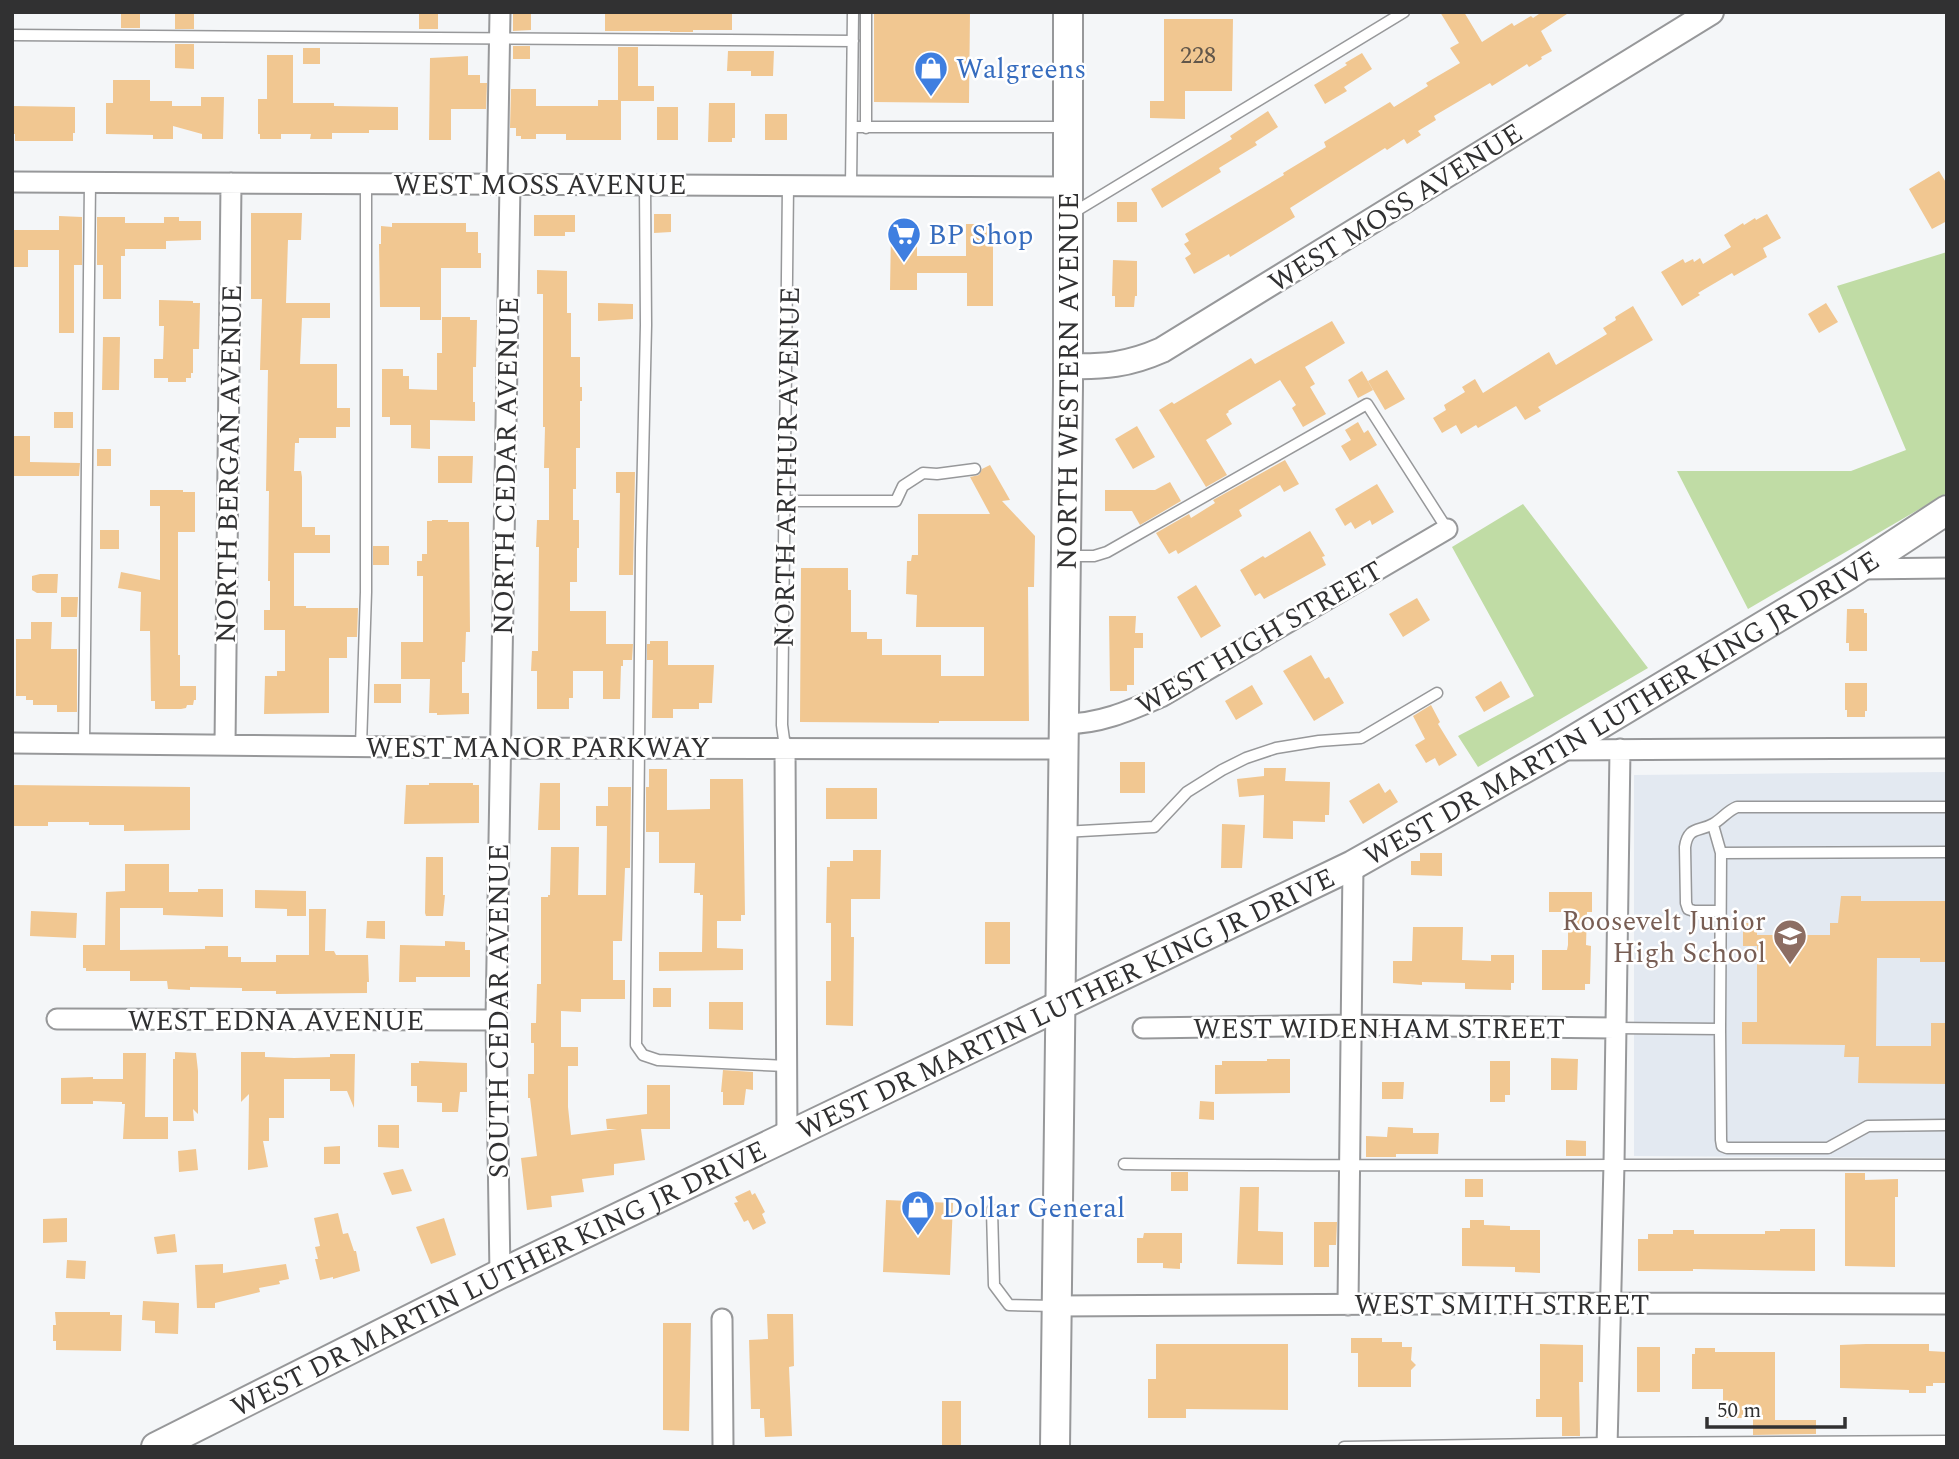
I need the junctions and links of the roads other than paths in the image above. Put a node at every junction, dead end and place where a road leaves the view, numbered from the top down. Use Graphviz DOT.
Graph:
graph roads {
  1 [pos="499,12"];
  2 [pos="853,12"];
  3 [pos="866,12"];
  4 [pos="1068,12"];
  5 [pos="1404,12"];
  6 [pos="1711,12"];
  7 [pos="12,35"];
  8 [pos="499,38"];
  9 [pos="853,41"];
  10 [pos="852,127"];
  11 [pos="1068,127"];
  12 [pos="866,128"];
  13 [pos="12,181"];
  14 [pos="89,182"];
  15 [pos="231,183"];
  16 [pos="366,184"];
  17 [pos="504,184"];
  18 [pos="645,185"];
  19 [pos="789,186"];
  20 [pos="851,186"];
  21 [pos="1068,187"];
  22 [pos="1068,216"];
  23 [pos="1068,366"];
  24 [pos="975,469"];
  25 [pos="784,501"];
  26 [pos="1947,510"];
  27 [pos="1447,529"];
  28 [pos="1066,556"];
  29 [pos="1947,568"];
  30 [pos="1858,569"];
  31 [pos="1437,693"];
  32 [pos="1064,736"];
  33 [pos="12,743"];
  34 [pos="84,744"];
  35 [pos="225,745"];
  36 [pos="361,746"];
  37 [pos="639,747"];
  38 [pos="785,747"];
  39 [pos="499,748"];
  40 [pos="1947,748"];
  41 [pos="1620,749"];
  42 [pos="1557,750"];
  43 [pos="1947,807"];
  44 [pos="1713,825"];
  45 [pos="1063,832"];
  46 [pos="1947,852"];
  47 [pos="1721,853"];
  48 [pos="1353,865"];
  49 [pos="1720,911"];
  50 [pos="1060,1005"];
  51 [pos="57,1019"];
  52 [pos="496,1020"];
  53 [pos="1352,1025"];
  54 [pos="1143,1028"];
  55 [pos="1615,1028"];
  56 [pos="1720,1029"];
  57 [pos="786,1066"];
  58 [pos="1947,1125"];
  59 [pos="787,1136"];
  60 [pos="1124,1164"];
  61 [pos="1614,1164"];
  62 [pos="1947,1165"];
  63 [pos="1350,1166"];
  64 [pos="992,1210"];
  65 [pos="500,1274"];
  66 [pos="1610,1303"];
  67 [pos="1947,1304"];
  68 [pos="1348,1305"];
  69 [pos="1056,1306"];
  70 [pos="722,1320"];
  71 [pos="1947,1441"];
  72 [pos="1607,1445"];
  73 [pos="156,1447"];
  74 [pos="723,1447"];
  75 [pos="1055,1447"];
  76 [pos="1344,1447"];
  1 -- 8 [label="street, NORTH CEDAR AVENUE"];
  2 -- 9 [label="lane"];
  3 -- 12 [label="lane"];
  4 -- 11 [label="main road, NORTH WESTERN AVENUE"];
  5 -- 22 [label="lane"];
  6 -- 23 [label="street, WEST MOSS AVENUE"];
  7 -- 8 [label="lane"];
  8 -- 9 [label="lane"];
  8 -- 17 [label="street, NORTH CEDAR AVENUE"];
  9 -- 10 [label="lane"];
  10 -- 12 [label="lane"];
  10 -- 20 [label="lane"];
  11 -- 12 [label="lane"];
  11 -- 21 [label="main road, NORTH WESTERN AVENUE"];
  13 -- 14 [label="street, WEST MOSS AVENUE"];
  14 -- 15 [label="street, WEST MOSS AVENUE"];
  14 -- 34 [label="lane"];
  15 -- 16 [label="street, WEST MOSS AVENUE"];
  15 -- 35 [label="street, NORTH BERGAN AVENUE"];
  16 -- 17 [label="street, WEST MOSS AVENUE"];
  16 -- 36 [label="lane"];
  17 -- 18 [label="street, WEST MOSS AVENUE"];
  17 -- 39 [label="street, NORTH CEDAR AVENUE"];
  18 -- 19 [label="street, WEST MOSS AVENUE"];
  18 -- 37 [label="lane"];
  19 -- 20 [label="street, WEST MOSS AVENUE"];
  19 -- 25 [label="lane, NORTH ARTHUR AVENUE"];
  20 -- 21 [label="street, WEST MOSS AVENUE"];
  21 -- 22 [label="main road, NORTH WESTERN AVENUE"];
  22 -- 23 [label="main road, NORTH WESTERN AVENUE"];
  23 -- 28 [label="main road, NORTH WESTERN AVENUE"];
  24 -- 25 [label="lane"];
  25 -- 38 [label="lane, NORTH ARTHUR AVENUE"];
  26 -- 30 [label="main road, WEST DR MARTIN LUTHER KING JR DRIVE"];
  27 -- 28 [label="lane"];
  27 -- 32 [label="street, WEST HIGH STREET"];
  28 -- 32 [label="main road, NORTH WESTERN AVENUE"];
  29 -- 30 [label="street"];
  30 -- 42 [label="main road, WEST DR MARTIN LUTHER KING JR DRIVE"];
  31 -- 45 [label="lane"];
  32 -- 38 [label="street, WEST MANOR PARKWAY"];
  32 -- 45 [label="main road, NORTH WESTERN AVENUE"];
  33 -- 34 [label="street, WEST MANOR PARKWAY"];
  34 -- 35 [label="street, WEST MANOR PARKWAY"];
  35 -- 36 [label="street, WEST MANOR PARKWAY"];
  36 -- 39 [label="street, WEST MANOR PARKWAY"];
  37 -- 38 [label="street, WEST MANOR PARKWAY"];
  37 -- 39 [label="street, WEST MANOR PARKWAY"];
  37 -- 57 [label="lane"];
  38 -- 57 [label="street"];
  39 -- 52 [label="street, SOUTH CEDAR AVENUE"];
  40 -- 41 [label="street"];
  41 -- 42 [label="street"];
  41 -- 55 [label="street"];
  42 -- 48 [label="main road, WEST DR MARTIN LUTHER KING JR DRIVE"];
  43 -- 44 [label="lane"];
  44 -- 47 [label="lane"];
  44 -- 49 [label="lane"];
  45 -- 50 [label="main road, NORTH WESTERN AVENUE"];
  46 -- 47 [label="lane"];
  47 -- 49 [label="lane"];
  48 -- 50 [label="main road, WEST DR MARTIN LUTHER KING JR DRIVE"];
  48 -- 53 [label="street"];
  49 -- 56 [label="lane"];
  50 -- 59 [label="main road, WEST DR MARTIN LUTHER KING JR DRIVE"];
  50 -- 69 [label="main road, NORTH WESTERN AVENUE"];
  51 -- 52 [label="street, WEST EDNA AVENUE"];
  52 -- 65 [label="street, SOUTH CEDAR AVENUE"];
  53 -- 54 [label="street, WEST WIDENHAM STREET"];
  53 -- 55 [label="street, WEST WIDENHAM STREET"];
  53 -- 63 [label="street"];
  55 -- 56 [label="lane"];
  55 -- 61 [label="street"];
  56 -- 58 [label="lane"];
  57 -- 59 [label="street"];
  59 -- 65 [label="main road, WEST DR MARTIN LUTHER KING JR DRIVE"];
  60 -- 63 [label="lane"];
  61 -- 62 [label="lane"];
  61 -- 63 [label="lane"];
  61 -- 66 [label="street"];
  63 -- 68 [label="street"];
  64 -- 69 [label="lane"];
  65 -- 73 [label="main road, WEST DR MARTIN LUTHER KING JR DRIVE"];
  66 -- 67 [label="street, WEST SMITH STREET"];
  66 -- 68 [label="street, WEST SMITH STREET"];
  66 -- 72 [label="street"];
  68 -- 69 [label="street, WEST SMITH STREET"];
  69 -- 75 [label="main road, NORTH WESTERN AVENUE"];
  70 -- 74 [label="street"];
  71 -- 72 [label="lane"];
  72 -- 76 [label="lane"];
}
